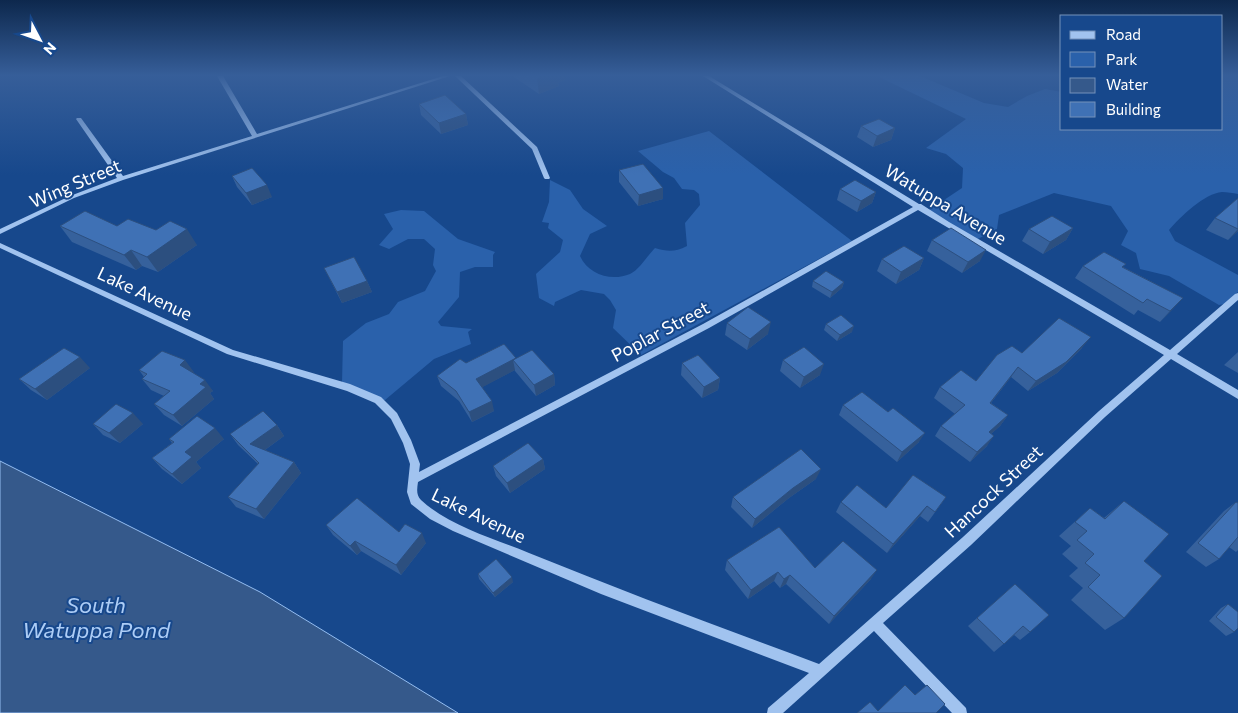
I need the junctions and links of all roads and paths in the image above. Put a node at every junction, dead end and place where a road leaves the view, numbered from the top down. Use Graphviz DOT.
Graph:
graph roads {
  1 [pos="240,109"];
  2 [pos="338,109"];
  3 [pos="494,109"];
  4 [pos="761,109"];
  5 [pos="79,119"];
  6 [pos="255,135"];
  7 [pos="134,174"];
  8 [pos="547,178"];
  9 [pos="121,179"];
  10 [pos="919,206"];
  11 [pos="0,232"];
  12 [pos="0,245"];
  13 [pos="1238,296"];
  14 [pos="1172,354"];
  15 [pos="1238,395"];
  16 [pos="413,480"];
  17 [pos="874,623"];
  18 [pos="821,671"];
  19 [pos="773,713"];
  20 [pos="961,713"];
  1 -- 6 [label="street"];
  2 -- 6 [label="street"];
  3 -- 8 [label="street"];
  4 -- 10 [label="street, Watuppa Avenue"];
  5 -- 9 [label="street"];
  6 -- 7 [label="street"];
  7 -- 9 [label="street, Wing Street"];
  9 -- 11 [label="street, Wing Street"];
  10 -- 14 [label="street, Watuppa Avenue"];
  10 -- 16 [label="street, Poplar Street"];
  12 -- 16 [label="street, Lake Avenue"];
  13 -- 14 [label="street, Hancock Street"];
  14 -- 15 [label="street, Watuppa Avenue"];
  14 -- 17 [label="street, Hancock Street"];
  16 -- 18 [label="street, Lake Avenue"];
  17 -- 18 [label="street, Hancock Street"];
  17 -- 20 [label="street"];
  18 -- 19 [label="street, Hancock Street"];
}
